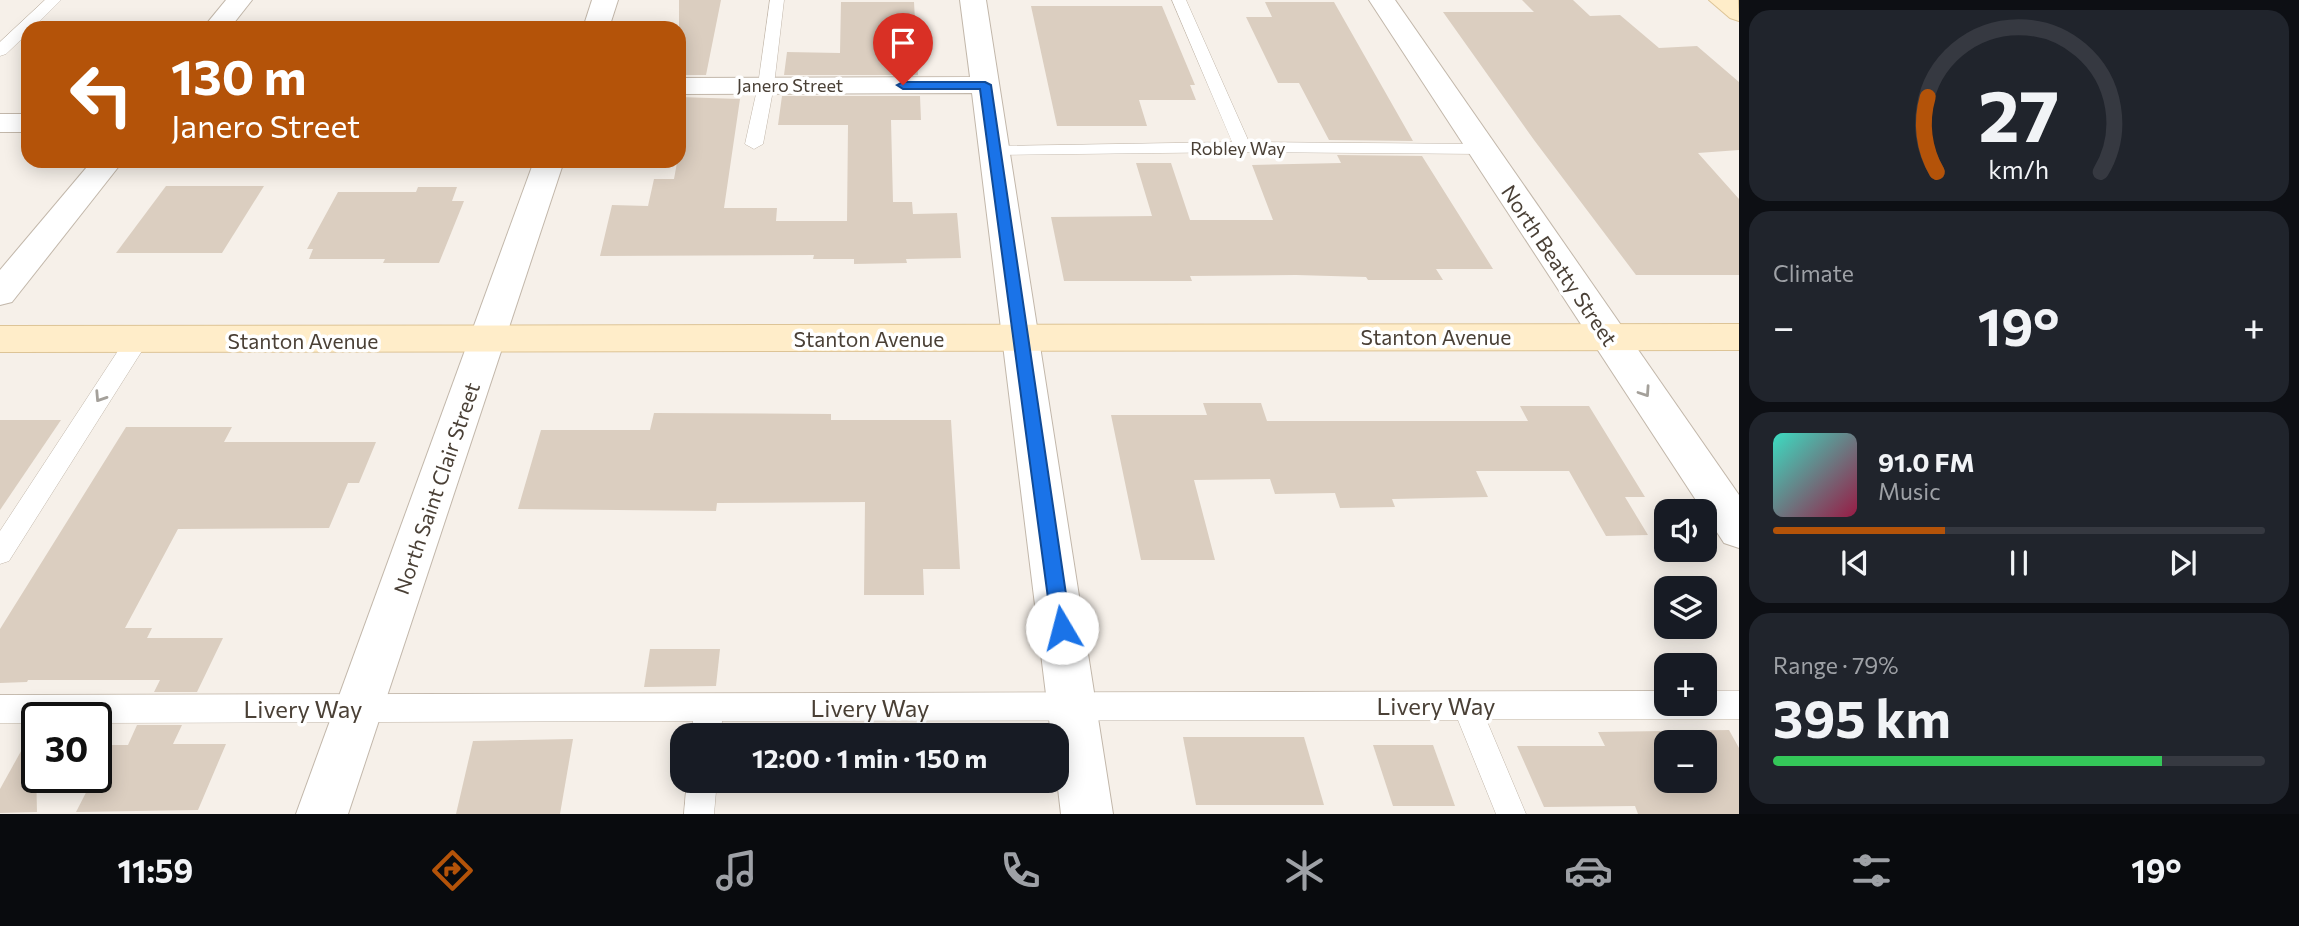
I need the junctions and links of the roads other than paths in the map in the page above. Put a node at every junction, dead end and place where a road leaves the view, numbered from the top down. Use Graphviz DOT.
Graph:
graph roads {
  1 [pos="54,0"];
  2 [pos="239,0"];
  3 [pos="605,0"];
  4 [pos="777,0"];
  5 [pos="974,0"];
  6 [pos="1179,0"];
  7 [pos="1382,0"];
  8 [pos="1722,0"];
  9 [pos="1739,13"];
  10 [pos="32,21"];
  11 [pos="222,21"];
  12 [pos="598,21"];
  13 [pos="21,31"];
  14 [pos="0,51"];
  15 [pos="766,85"];
  16 [pos="985,85"];
  17 [pos="686,86"];
  18 [pos="0,123"];
  19 [pos="21,123"];
  20 [pos="754,144"];
  21 [pos="1243,147"];
  22 [pos="1483,149"];
  23 [pos="994,151"];
  24 [pos="102,168"];
  25 [pos="547,168"];
  26 [pos="0,293"];
  27 [pos="1607,336"];
  28 [pos="1739,337"];
  29 [pos="487,338"];
  30 [pos="1019,338"];
  31 [pos="0,339"];
  32 [pos="137,340"];
  33 [pos="1739,530"];
  34 [pos="0,553"];
  35 [pos="1466,705"];
  36 [pos="1739,705"];
  37 [pos="1072,706"];
  38 [pos="358,708"];
  39 [pos="2,713"];
  40 [pos="708,721"];
  41 [pos="701,793"];
  42 [pos="322,814"];
  43 [pos="699,814"];
  44 [pos="1087,814"];
  45 [pos="1511,814"];
  1 -- 10 [label="lane"];
  2 -- 11 [label="street"];
  3 -- 12 [label="street"];
  4 -- 15 [label="lane"];
  5 -- 16 [label="street"];
  6 -- 21 [label="lane"];
  7 -- 22 [label="street, North Beatty Street"];
  8 -- 9 [label="street"];
  13 -- 14 [label="lane"];
  15 -- 16 [label="street, Janero Street"];
  15 -- 17 [label="street, Janero Street"];
  15 -- 20 [label="lane"];
  16 -- 23 [label="street"];
  18 -- 19 [label="street"];
  21 -- 22 [label="lane, Robley Way"];
  21 -- 23 [label="lane, Robley Way"];
  22 -- 27 [label="street, North Beatty Street"];
  23 -- 30 [label="street"];
  24 -- 26 [label="street"];
  25 -- 29 [label="street, North Saint Clair Street"];
  27 -- 28 [label="street, Stanton Avenue"];
  27 -- 30 [label="street, Stanton Avenue"];
  27 -- 33 [label="street, North Beatty Street, one-way"];
  29 -- 30 [label="street, Stanton Avenue"];
  29 -- 32 [label="street, Stanton Avenue"];
  29 -- 38 [label="street, North Saint Clair Street"];
  30 -- 37 [label="street"];
  31 -- 32 [label="street, Stanton Avenue"];
  32 -- 34 [label="lane, one-way"];
  35 -- 36 [label="lane, Livery Way"];
  35 -- 37 [label="lane, Livery Way"];
  35 -- 45 [label="lane"];
  37 -- 40 [label="lane, Livery Way"];
  37 -- 44 [label="street"];
  38 -- 39 [label="lane, Livery Way"];
  38 -- 40 [label="lane, Livery Way"];
  38 -- 42 [label="street, North Saint Clair Street"];
  41 -- 43 [label="lane"];
}
